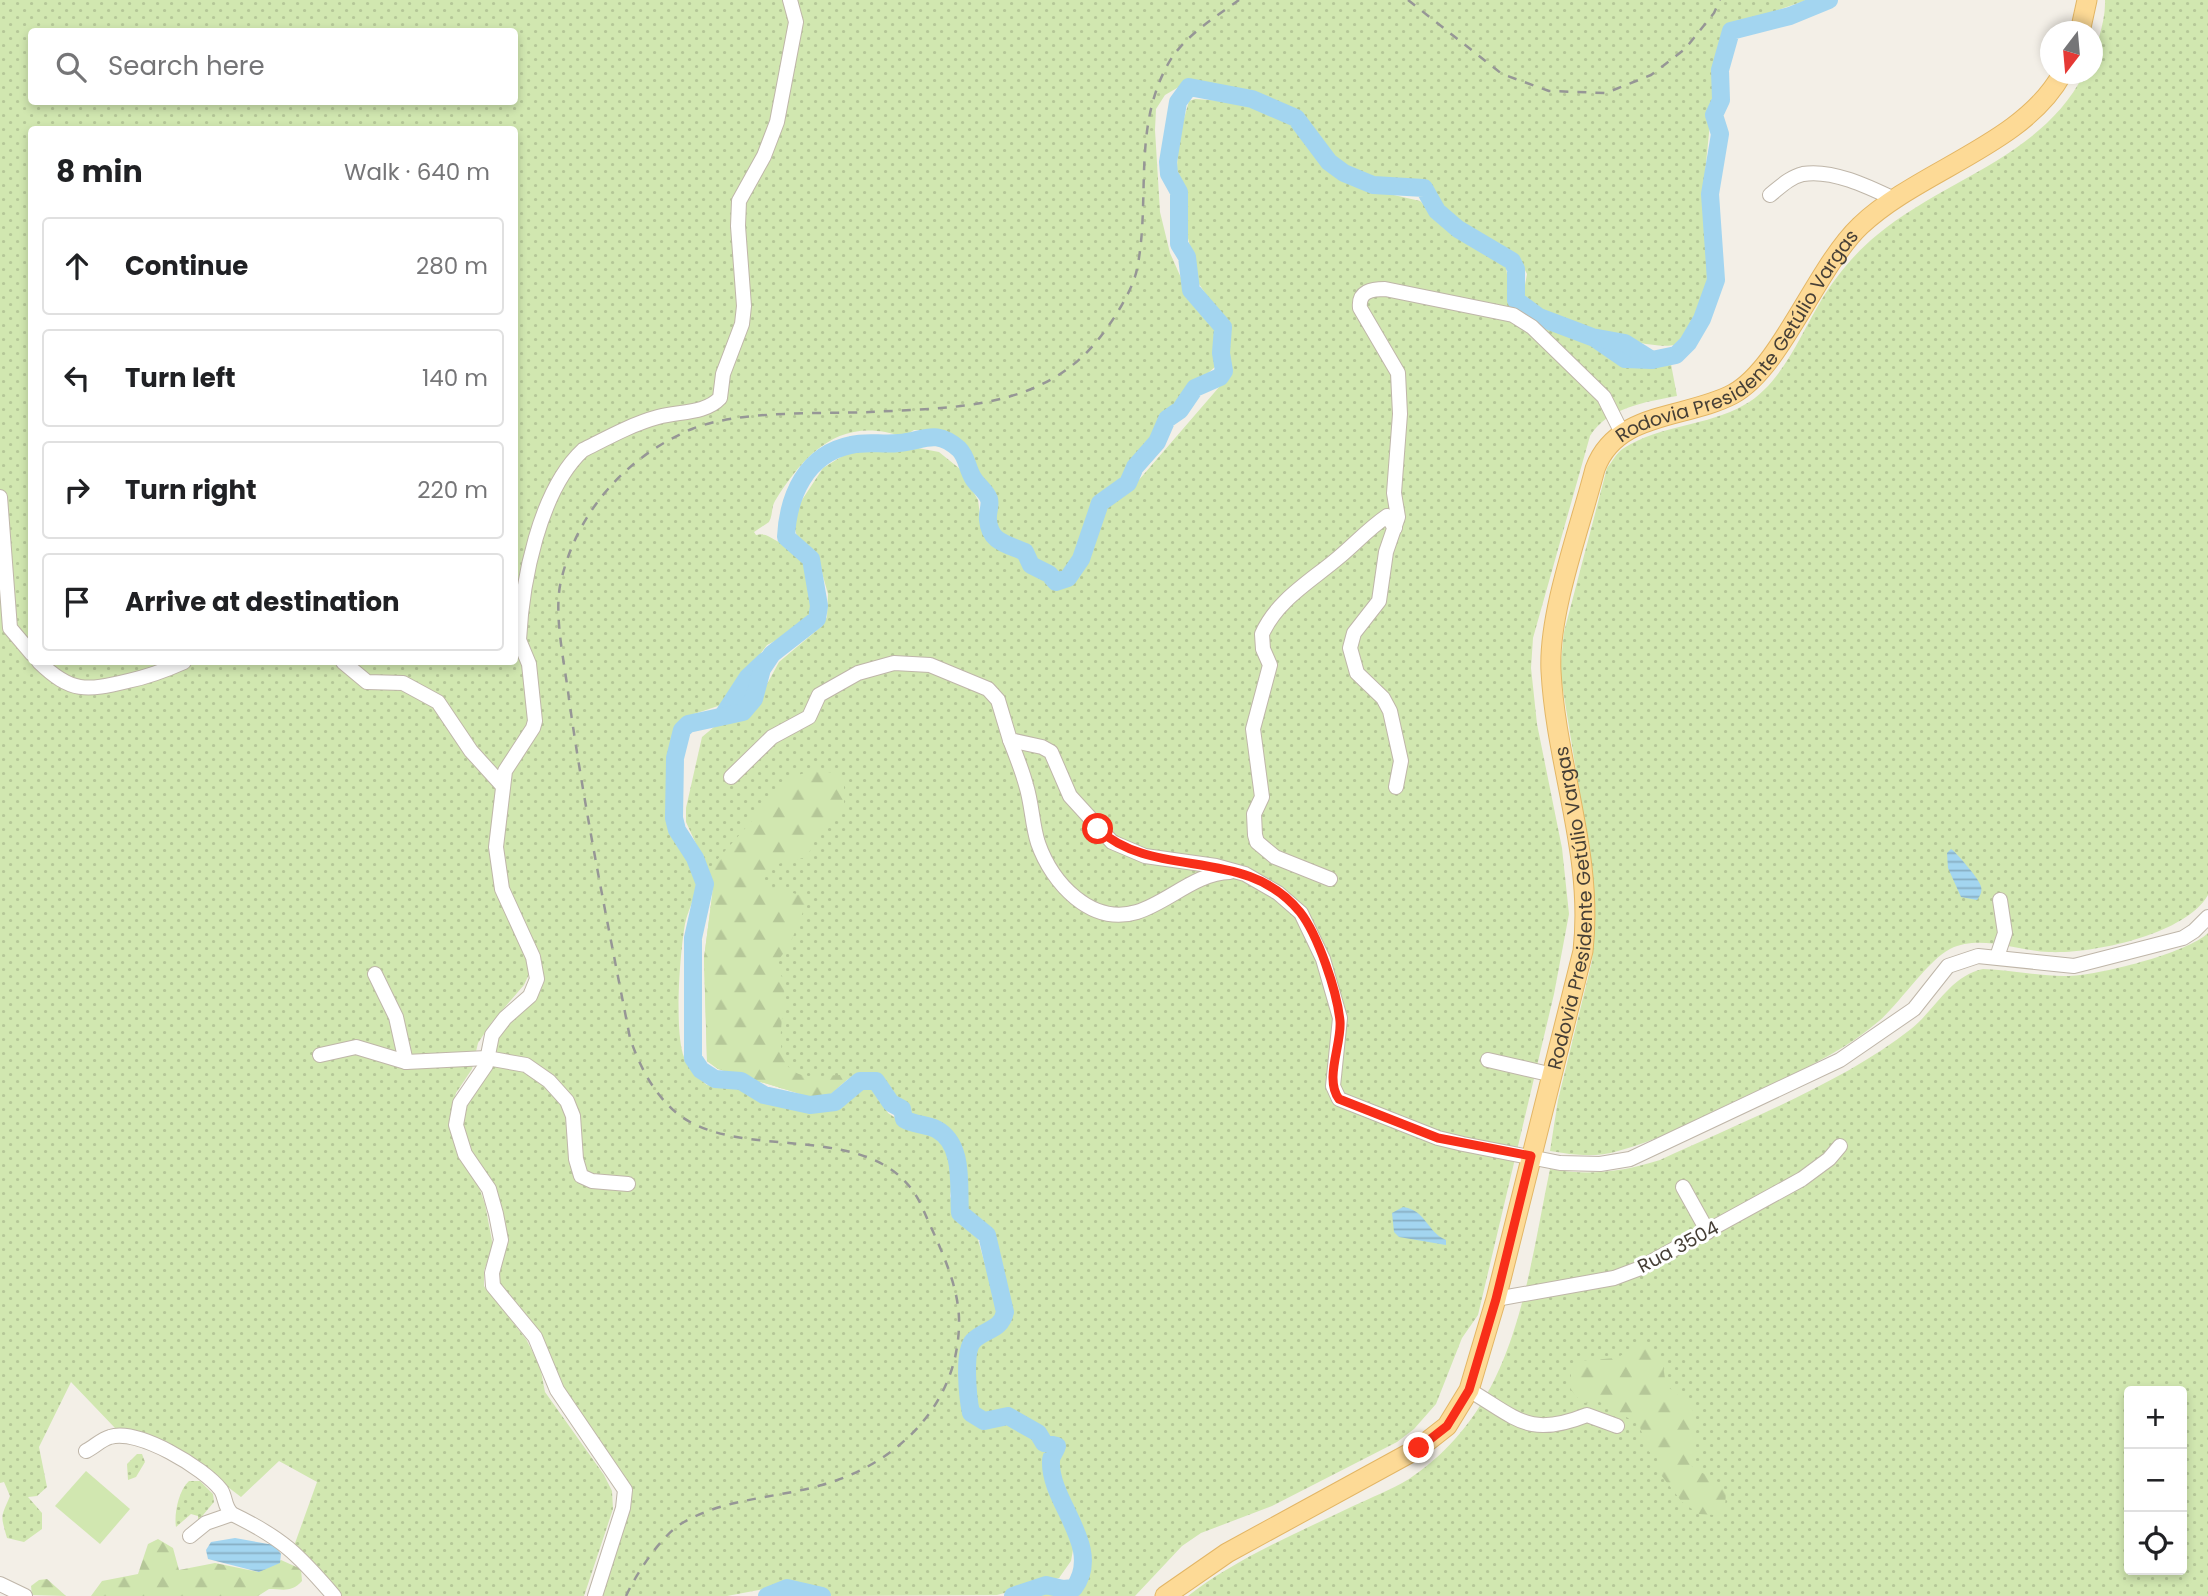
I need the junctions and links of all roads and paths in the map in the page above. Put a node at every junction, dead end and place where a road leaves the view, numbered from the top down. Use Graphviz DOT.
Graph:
graph roads {
  1 [pos="790,0"];
  2 [pos="2087,0"];
  3 [pos="2082,21"];
  4 [pos="2055,84"];
  5 [pos="1770,195"];
  6 [pos="1894,199"];
  7 [pos="1622,433"];
  8 [pos="0,497"];
  9 [pos="1395,528"];
  10 [pos="518,630"];
  11 [pos="518,641"];
  12 [pos="28,649"];
  13 [pos="42,665"];
  14 [pos="177,665"];
  15 [pos="346,665"];
  16 [pos="1010,740"];
  17 [pos="731,777"];
  18 [pos="501,784"];
  19 [pos="1396,787"];
  20 [pos="1238,872"];
  21 [pos="1330,879"];
  22 [pos="2000,900"];
  23 [pos="2208,917"];
  24 [pos="1997,957"];
  25 [pos="375,974"];
  26 [pos="320,1055"];
  27 [pos="488,1058"];
  28 [pos="1489,1060"];
  29 [pos="406,1062"];
  30 [pos="1553,1075"];
  31 [pos="1840,1146"];
  32 [pos="1531,1156"];
  33 [pos="628,1184"];
  34 [pos="1683,1187"];
  35 [pos="1708,1232"];
  36 [pos="1496,1299"];
  37 [pos="1469,1390"];
  38 [pos="1617,1426"];
  39 [pos="86,1451"];
  40 [pos="232,1514"];
  41 [pos="190,1536"];
  42 [pos="0,1584"];
  43 [pos="25,1596"];
  44 [pos="334,1596"];
  45 [pos="595,1596"];
  46 [pos="1165,1596"];
  1 -- 10 [label="street"];
  2 -- 3 [label="main road"];
  4 -- 6 [label="main road, Rodovia Presidente Getúlio Vargas"];
  5 -- 6 [label="street"];
  6 -- 7 [label="main road, Rodovia Presidente Getúlio Vargas"];
  7 -- 9 [label="street"];
  7 -- 30 [label="main road, Rodovia Presidente Getúlio Vargas"];
  8 -- 12 [label="street"];
  9 -- 19 [label="street"];
  9 -- 21 [label="street"];
  11 -- 18 [label="street"];
  13 -- 14 [label="street"];
  15 -- 18 [label="street"];
  16 -- 17 [label="street"];
  16 -- 20 [label="street"];
  16 -- 20 [label="street"];
  18 -- 27 [label="street"];
  20 -- 32 [label="street"];
  22 -- 24 [label="street"];
  23 -- 24 [label="street"];
  24 -- 32 [label="street"];
  25 -- 29 [label="street"];
  26 -- 29 [label="street"];
  27 -- 29 [label="street"];
  27 -- 33 [label="street"];
  27 -- 45 [label="street"];
  28 -- 30 [label="street"];
  30 -- 32 [label="main road, Rodovia Presidente Getúlio Vargas"];
  31 -- 35 [label="street, Rua 3504"];
  32 -- 36 [label="main road, Rodovia Presidente Getúlio Vargas"];
  34 -- 35 [label="street"];
  35 -- 36 [label="street, Rua 3504"];
  36 -- 37 [label="main road, Rodovia Presidente Getúlio Vargas"];
  37 -- 38 [label="street"];
  37 -- 46 [label="main road, Rodovia Presidente Getúlio Vargas"];
  39 -- 40 [label="street"];
  40 -- 41 [label="street"];
  40 -- 44 [label="street"];
  42 -- 43 [label="street"];
}
